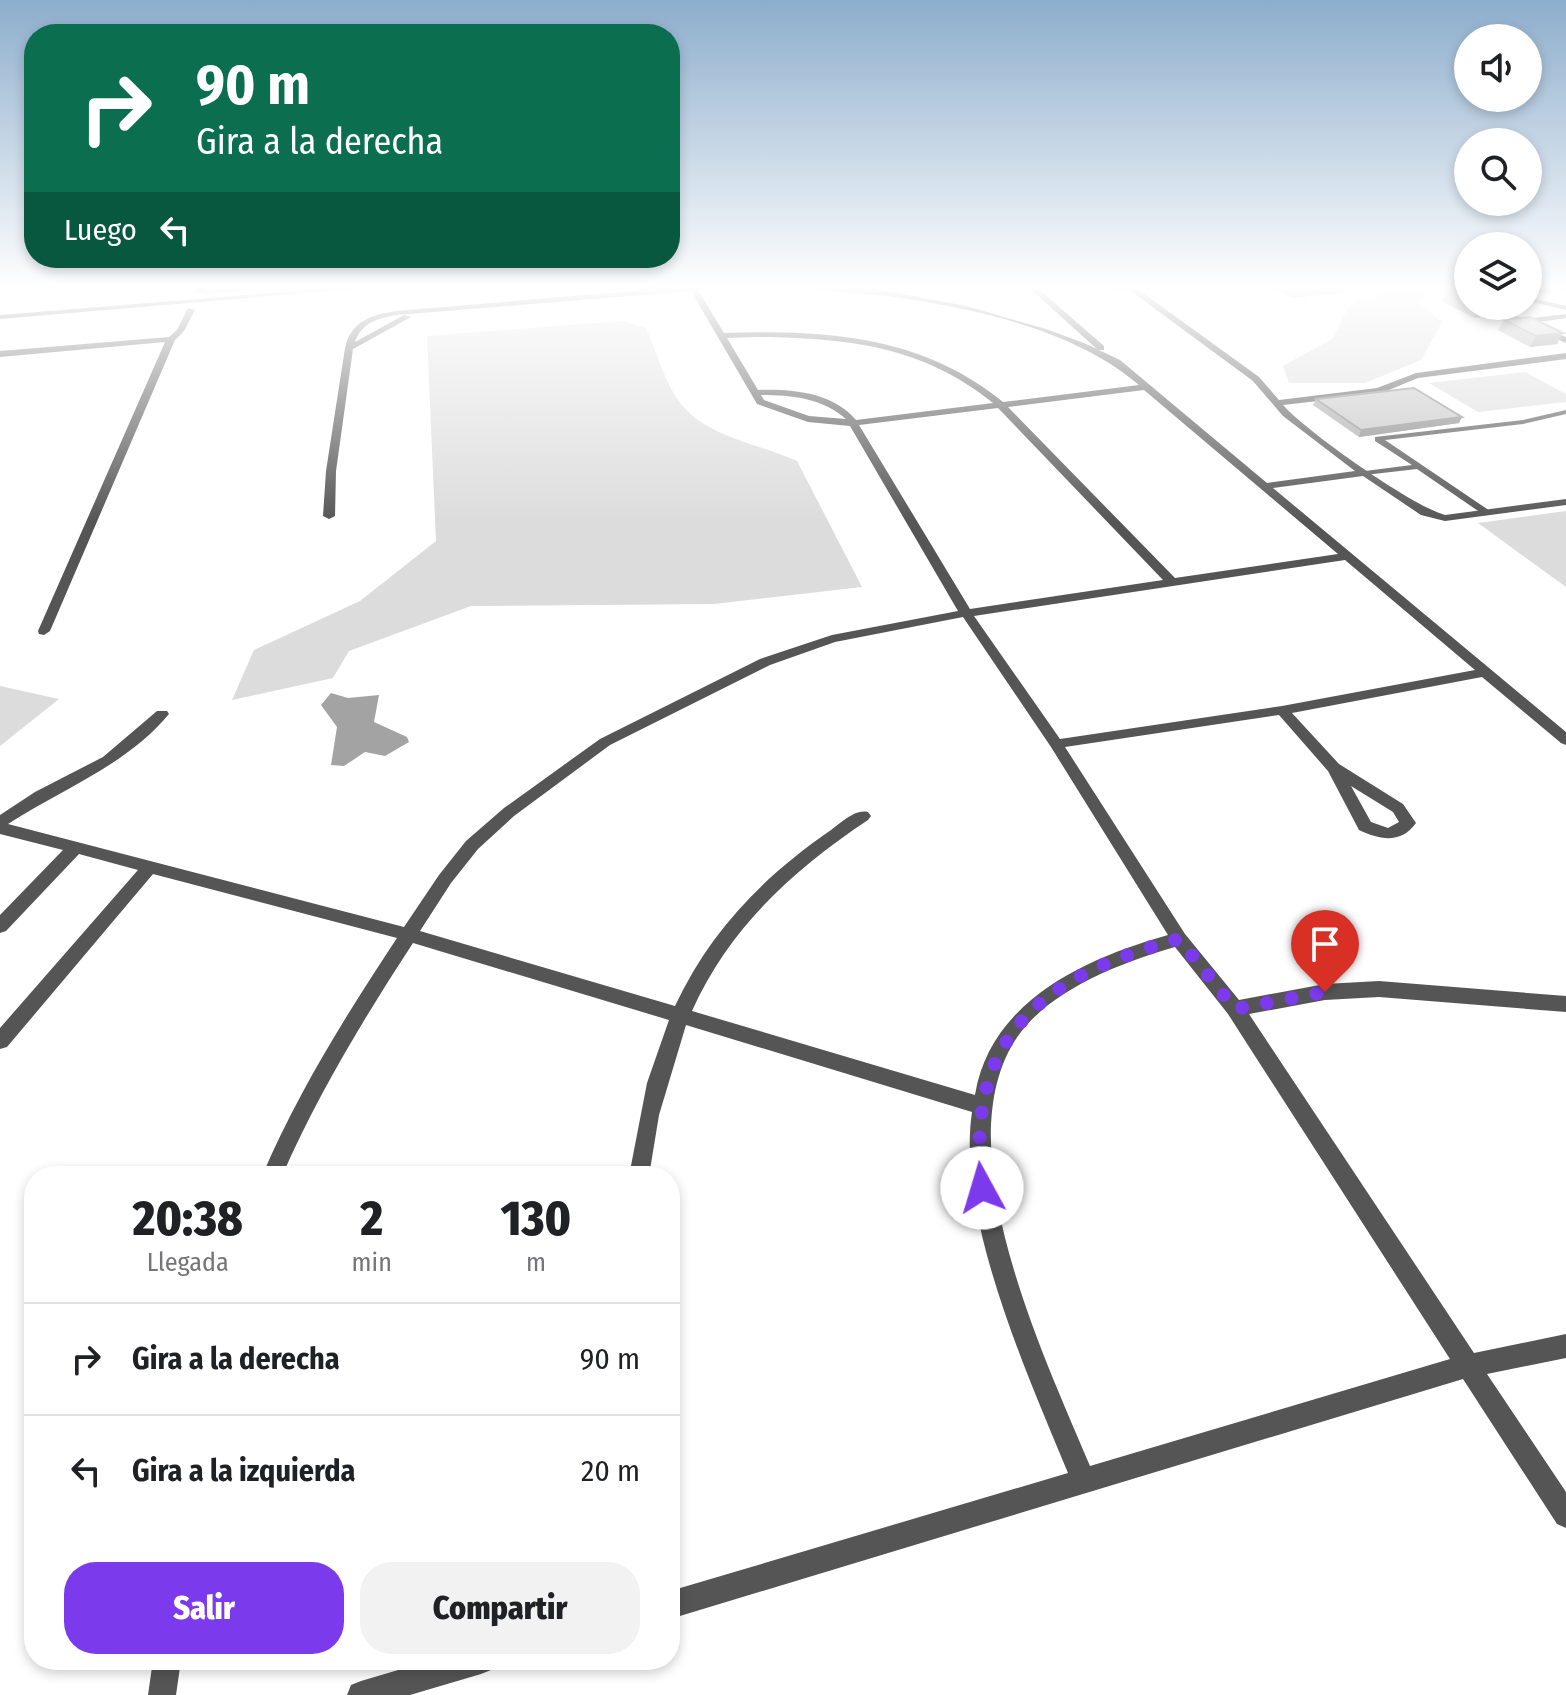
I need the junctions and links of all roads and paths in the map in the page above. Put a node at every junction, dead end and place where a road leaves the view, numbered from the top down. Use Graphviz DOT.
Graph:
graph roads {
  1 [pos="160,364"];
  2 [pos="347,364"];
  3 [pos="736,364"];
  4 [pos="934,364"];
  5 [pos="1119,364"];
  6 [pos="1235,364"];
  7 [pos="1505,364"];
  8 [pos="1144,387"];
  9 [pos="999,403"];
  10 [pos="1278,403"];
  11 [pos="1566,412"];
  12 [pos="853,423"];
  13 [pos="1417,467"];
  14 [pos="1360,470"];
  15 [pos="1262,483"];
  16 [pos="1566,502"];
  17 [pos="1487,513"];
  18 [pos="329,516"];
  19 [pos="1348,556"];
  20 [pos="1171,581"];
  21 [pos="966,613"];
  22 [pos="44,631"];
  23 [pos="1486,672"];
  24 [pos="1282,710"];
  25 [pos="162,714"];
  26 [pos="1566,740"];
  27 [pos="1056,744"];
  28 [pos="1334,768"];
  29 [pos="863,816"];
  30 [pos="0,825"];
  31 [pos="75,848"];
  32 [pos="151,866"];
  33 [pos="0,926"];
  34 [pos="406,934"];
  35 [pos="1179,939"];
  36 [pos="1566,1004"];
  37 [pos="1235,1009"];
  38 [pos="682,1017"];
  39 [pos="0,1041"];
  40 [pos="983,1106"];
  41 [pos="277,1166"];
  42 [pos="641,1166"];
  43 [pos="1566,1346"];
  44 [pos="1467,1366"];
  45 [pos="1083,1479"];
  46 [pos="1566,1515"];
  47 [pos="680,1602"];
  48 [pos="166,1670"];
  49 [pos="447,1670"];
  50 [pos="162,1695"];
  51 [pos="361,1695"];
  1 -- 22 [label="street"];
  2 -- 18 [label="street"];
  3 -- 12 [label="street"];
  4 -- 9 [label="street"];
  5 -- 8 [label="street"];
  6 -- 10 [label="street"];
  7 -- 10 [label="street"];
  8 -- 9 [label="street"];
  8 -- 15 [label="street"];
  9 -- 12 [label="street"];
  9 -- 20 [label="street"];
  10 -- 14 [label="street"];
  11 -- 13 [label="lane"];
  12 -- 21 [label="street"];
  13 -- 14 [label="lane"];
  13 -- 17 [label="lane"];
  14 -- 15 [label="street"];
  14 -- 17 [label="street"];
  15 -- 19 [label="street"];
  16 -- 17 [label="street"];
  19 -- 20 [label="street"];
  19 -- 23 [label="street"];
  20 -- 21 [label="street"];
  21 -- 27 [label="street"];
  21 -- 34 [label="street"];
  23 -- 24 [label="street"];
  23 -- 26 [label="street"];
  24 -- 27 [label="street"];
  24 -- 28 [label="street"];
  25 -- 30 [label="street"];
  27 -- 35 [label="street"];
  28 -- 28 [label="street"];
  29 -- 38 [label="street"];
  30 -- 31 [label="street"];
  31 -- 32 [label="street"];
  31 -- 33 [label="street"];
  32 -- 34 [label="street"];
  32 -- 39 [label="street"];
  34 -- 38 [label="street"];
  34 -- 41 [label="street"];
  35 -- 37 [label="street"];
  35 -- 40 [label="street"];
  36 -- 37 [label="street"];
  37 -- 44 [label="street"];
  38 -- 40 [label="street"];
  38 -- 42 [label="street"];
  40 -- 45 [label="street"];
  43 -- 44 [label="street"];
  44 -- 45 [label="street"];
  44 -- 46 [label="street"];
  45 -- 47 [label="street"];
  48 -- 50 [label="street"];
  49 -- 51 [label="street"];
}
